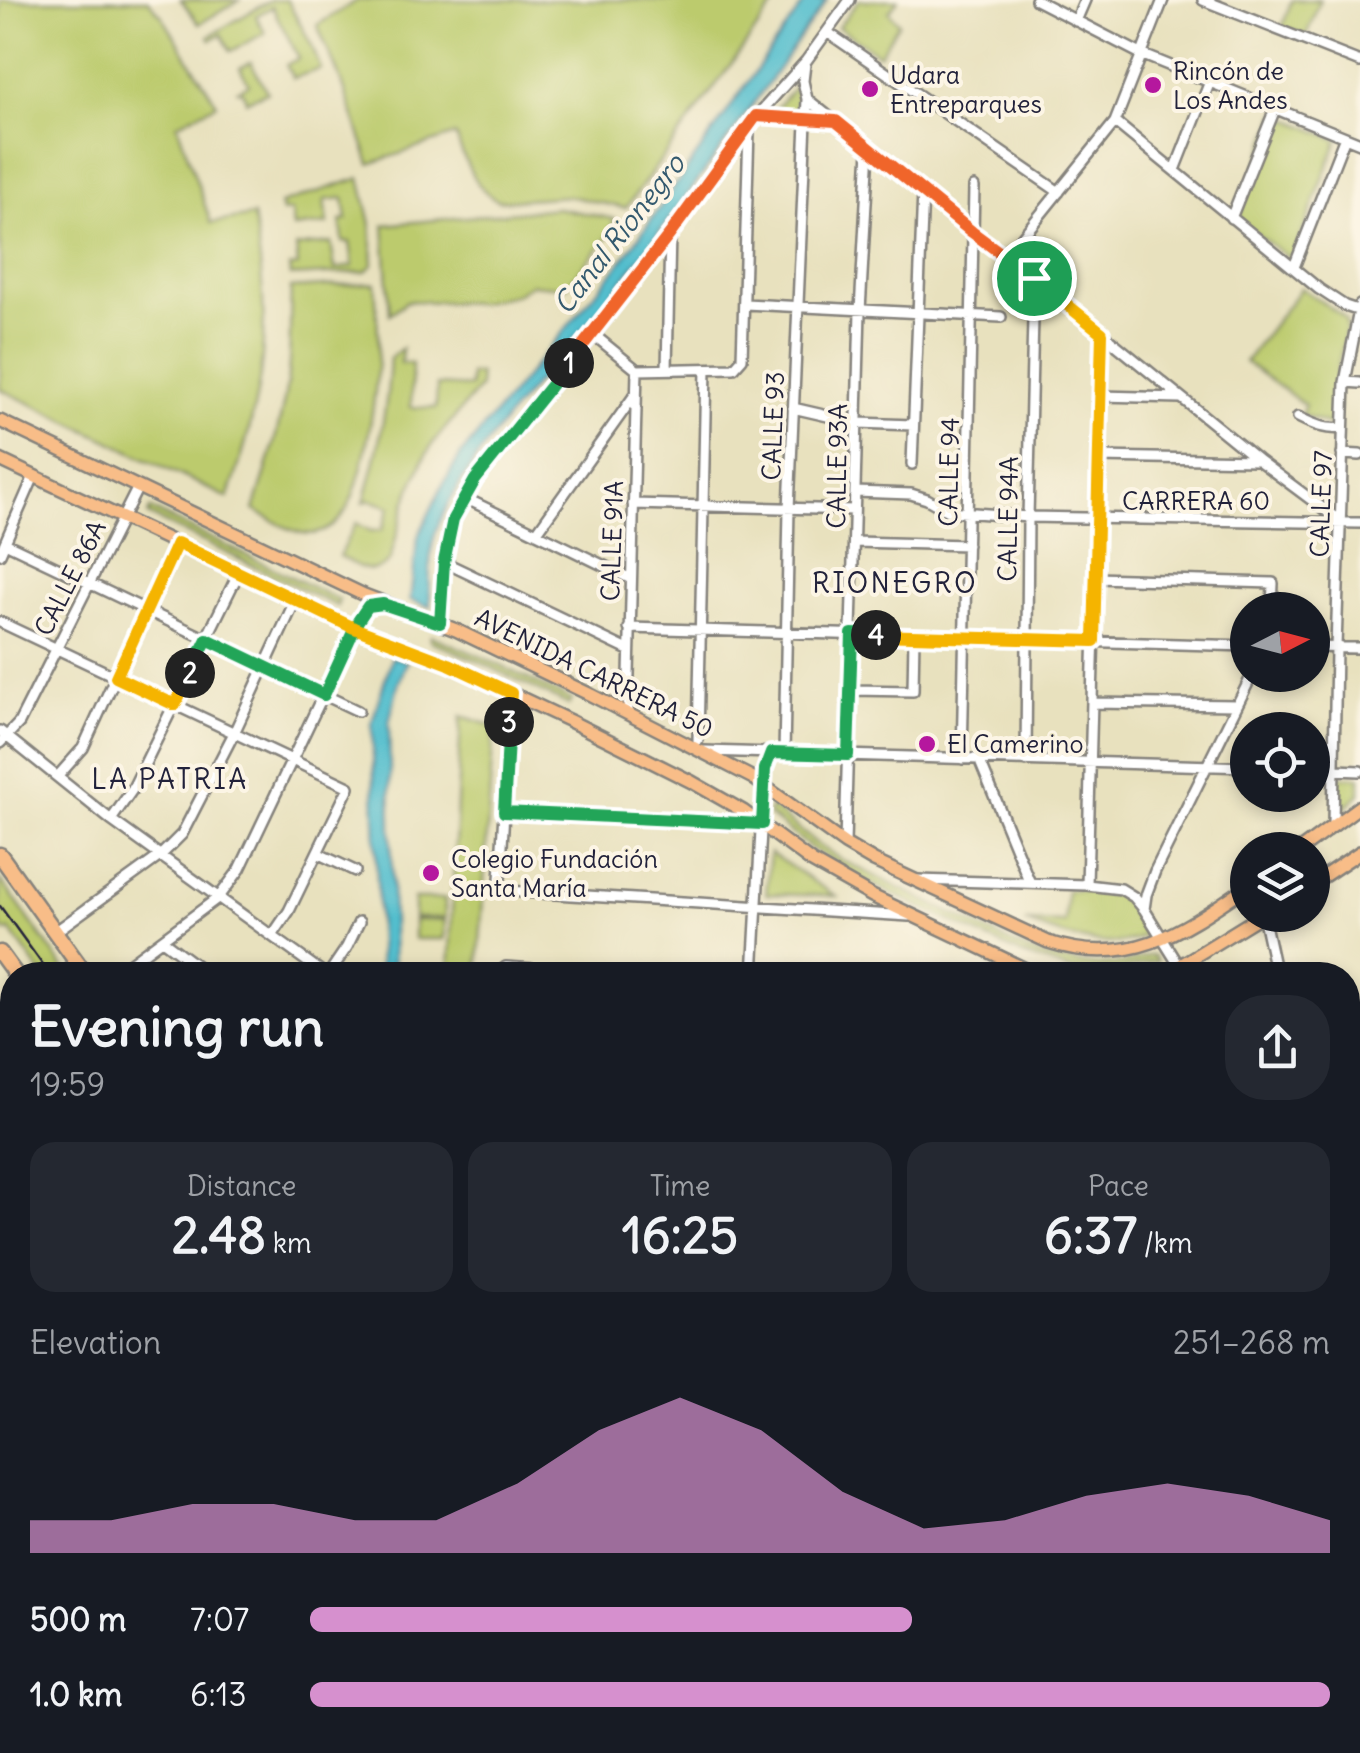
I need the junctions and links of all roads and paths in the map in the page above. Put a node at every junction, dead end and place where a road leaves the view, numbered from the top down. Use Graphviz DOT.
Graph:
graph roads {
  1 [pos="850,0"];
  2 [pos="1036,0"];
  3 [pos="1085,0"];
  4 [pos="1162,0"];
  5 [pos="1203,0"];
  6 [pos="1076,21"];
  7 [pos="827,32"];
  8 [pos="1140,54"];
  9 [pos="806,62"];
  10 [pos="1360,62"];
  11 [pos="1210,84"];
  12 [pos="806,100"];
  13 [pos="1275,109"];
  14 [pos="756,116"];
  15 [pos="804,120"];
  16 [pos="836,121"];
  17 [pos="1115,122"];
  18 [pos="749,127"];
  19 [pos="1345,137"];
  20 [pos="1360,143"];
  21 [pos="869,149"];
  22 [pos="1175,170"];
  23 [pos="974,187"];
  24 [pos="923,191"];
  25 [pos="1058,192"];
  26 [pos="1232,218"];
  27 [pos="972,232"];
  28 [pos="670,234"];
  29 [pos="1007,256"];
  30 [pos="1294,268"];
  31 [pos="1034,278"];
  32 [pos="745,304"];
  33 [pos="797,306"];
  34 [pos="1359,309"];
  35 [pos="860,311"];
  36 [pos="917,314"];
  37 [pos="970,316"];
  38 [pos="1001,317"];
  39 [pos="1102,333"];
  40 [pos="594,335"];
  41 [pos="706,369"];
  42 [pos="637,370"];
  43 [pos="667,370"];
  44 [pos="1345,382"];
  45 [pos="1360,383"];
  46 [pos="636,394"];
  47 [pos="1100,396"];
  48 [pos="1181,398"];
  49 [pos="793,408"];
  50 [pos="1298,417"];
  51 [pos="0,422"];
  52 [pos="858,424"];
  53 [pos="913,425"];
  54 [pos="1344,428"];
  55 [pos="1342,454"];
  56 [pos="1360,455"];
  57 [pos="1099,457"];
  58 [pos="0,460"];
  59 [pos="1258,460"];
  60 [pos="912,464"];
  61 [pos="34,476"];
  62 [pos="138,487"];
  63 [pos="855,492"];
  64 [pos="464,498"];
  65 [pos="633,504"];
  66 [pos="703,507"];
  67 [pos="789,510"];
  68 [pos="854,510"];
  69 [pos="968,513"];
  70 [pos="123,517"];
  71 [pos="1028,517"];
  72 [pos="1097,520"];
  73 [pos="1340,522"];
  74 [pos="1360,522"];
  75 [pos="537,532"];
  76 [pos="855,542"];
  77 [pos="5,543"];
  78 [pos="177,543"];
  79 [pos="967,545"];
  80 [pos="0,554"];
  81 [pos="444,562"];
  82 [pos="239,572"];
  83 [pos="1095,578"];
  84 [pos="630,579"];
  85 [pos="90,584"];
  86 [pos="1273,592"];
  87 [pos="296,599"];
  88 [pos="383,604"];
  89 [pos="147,610"];
  90 [pos="0,622"];
  91 [pos="440,623"];
  92 [pos="354,628"];
  93 [pos="629,628"];
  94 [pos="702,630"];
  95 [pos="787,632"];
  96 [pos="852,634"];
  97 [pos="914,636"];
  98 [pos="966,638"];
  99 [pos="207,639"];
  100 [pos="1026,639"];
  101 [pos="1094,641"];
  102 [pos="1230,645"];
  103 [pos="1330,647"];
  104 [pos="1336,647"];
  105 [pos="1360,648"];
  106 [pos="56,649"];
  107 [pos="628,650"];
  108 [pos="265,667"];
  109 [pos="116,677"];
  110 [pos="850,690"];
  111 [pos="1244,692"];
  112 [pos="511,693"];
  113 [pos="324,695"];
  114 [pos="1092,702"];
  115 [pos="175,705"];
  116 [pos="1237,705"];
  117 [pos="358,711"];
  118 [pos="628,714"];
  119 [pos="234,733"];
  120 [pos="2,737"];
  121 [pos="701,746"];
  122 [pos="771,753"];
  123 [pos="784,754"];
  124 [pos="848,755"];
  125 [pos="962,758"];
  126 [pos="980,759"];
  127 [pos="292,760"];
  128 [pos="1026,760"];
  129 [pos="1090,762"];
  130 [pos="1208,766"];
  131 [pos="1230,767"];
  132 [pos="1330,770"];
  133 [pos="1335,770"];
  134 [pos="1360,771"];
  135 [pos="58,776"];
  136 [pos="764,784"];
  137 [pos="1360,806"];
  138 [pos="504,812"];
  139 [pos="111,820"];
  140 [pos="762,824"];
  141 [pos="1334,826"];
  142 [pos="1326,832"];
  143 [pos="845,844"];
  144 [pos="1360,852"];
  145 [pos="316,854"];
  146 [pos="0,855"];
  147 [pos="160,856"];
  148 [pos="355,872"];
  149 [pos="1330,872"];
  150 [pos="914,880"];
  151 [pos="1030,883"];
  152 [pos="1087,885"];
  153 [pos="1230,897"];
  154 [pos="219,898"];
  155 [pos="757,906"];
  156 [pos="1144,908"];
  157 [pos="912,916"];
  158 [pos="359,922"];
  159 [pos="55,932"];
  160 [pos="1237,932"];
  161 [pos="1266,932"];
  162 [pos="272,936"];
  163 [pos="162,940"];
  164 [pos="1162,940"];
  165 [pos="77,962"];
  166 [pos="132,962"];
  167 [pos="192,962"];
  168 [pos="309,962"];
  169 [pos="337,962"];
  170 [pos="754,962"];
  171 [pos="1010,962"];
  172 [pos="1177,962"];
  173 [pos="1194,962"];
  174 [pos="1273,962"];
  1 -- 7 [label="street"];
  2 -- 6 [label="street"];
  3 -- 6 [label="street"];
  4 -- 8 [label="street"];
  5 -- 10 [label="street"];
  6 -- 8 [label="street"];
  7 -- 9 [label="street"];
  7 -- 25 [label="street"];
  8 -- 11 [label="street"];
  8 -- 17 [label="street"];
  9 -- 12 [label="street, CALLE 93"];
  9 -- 14 [label="street"];
  11 -- 13 [label="street"];
  11 -- 22 [label="street"];
  12 -- 15 [label="street, CALLE 93"];
  12 -- 16 [label="street"];
  13 -- 19 [label="street"];
  13 -- 26 [label="street"];
  14 -- 15 [label="street"];
  14 -- 18 [label="street"];
  15 -- 16 [label="street"];
  15 -- 33 [label="street, CALLE 93"];
  16 -- 21 [label="street"];
  17 -- 22 [label="street"];
  17 -- 25 [label="street"];
  18 -- 28 [label="street"];
  18 -- 32 [label="street"];
  19 -- 20 [label="street"];
  19 -- 30 [label="street"];
  21 -- 24 [label="street"];
  21 -- 35 [label="street, CALLE 93A"];
  22 -- 26 [label="street"];
  23 -- 27 [label="street, CALLE 94"];
  24 -- 27 [label="street"];
  24 -- 36 [label="street"];
  25 -- 29 [label="street"];
  26 -- 30 [label="street"];
  27 -- 29 [label="street"];
  27 -- 37 [label="street, CALLE 94"];
  28 -- 40 [label="street"];
  28 -- 43 [label="street"];
  29 -- 31 [label="street"];
  30 -- 34 [label="street"];
  31 -- 39 [label="street"];
  31 -- 71 [label="street, CALLE 94A"];
  32 -- 33 [label="street"];
  32 -- 41 [label="street"];
  33 -- 35 [label="street"];
  33 -- 49 [label="street, CALLE 93"];
  34 -- 44 [label="street, CALLE 97"];
  35 -- 36 [label="street"];
  35 -- 52 [label="street, CALLE 93A"];
  36 -- 37 [label="street"];
  36 -- 53 [label="street"];
  37 -- 38 [label="street"];
  37 -- 69 [label="street, CALLE 94"];
  39 -- 47 [label="street"];
  39 -- 48 [label="street"];
  40 -- 42 [label="street"];
  40 -- 64 [label="street"];
  41 -- 43 [label="street"];
  41 -- 66 [label="street"];
  42 -- 43 [label="street"];
  42 -- 46 [label="street, CALLE 91A"];
  44 -- 45 [label="street"];
  44 -- 54 [label="street, CALLE 97"];
  46 -- 65 [label="street, CALLE 91A"];
  46 -- 75 [label="street"];
  47 -- 48 [label="street"];
  47 -- 57 [label="street"];
  48 -- 59 [label="street"];
  49 -- 52 [label="street"];
  49 -- 67 [label="street, CALLE 93"];
  50 -- 54 [label="street"];
  51 -- 62 [label="main road, AVENIDA CARRERA 50"];
  52 -- 53 [label="street"];
  52 -- 63 [label="street, CALLE 93A"];
  53 -- 60 [label="street"];
  54 -- 55 [label="street, CALLE 97"];
  55 -- 56 [label="street"];
  55 -- 73 [label="street, CALLE 97"];
  57 -- 59 [label="street"];
  57 -- 72 [label="street"];
  58 -- 61 [label="main road"];
  59 -- 73 [label="street"];
  61 -- 70 [label="main road"];
  61 -- 77 [label="street"];
  62 -- 70 [label="street, CALLE 86A"];
  62 -- 88 [label="main road, AVENIDA CARRERA 50"];
  63 -- 68 [label="street, CALLE 93A"];
  63 -- 69 [label="street, CARRERA 60"];
  64 -- 75 [label="street"];
  64 -- 81 [label="street"];
  65 -- 66 [label="street"];
  65 -- 84 [label="street, CALLE 91A"];
  66 -- 67 [label="street"];
  66 -- 94 [label="street"];
  67 -- 68 [label="street"];
  67 -- 95 [label="street, CALLE 93"];
  68 -- 76 [label="street, CALLE 93A"];
  69 -- 71 [label="street, CARRERA 60"];
  69 -- 79 [label="street, CALLE 94"];
  70 -- 78 [label="main road"];
  70 -- 85 [label="street, CALLE 86A"];
  71 -- 72 [label="street, CARRERA 60"];
  71 -- 100 [label="street, CALLE 94A"];
  72 -- 73 [label="street, CARRERA 60"];
  72 -- 83 [label="street"];
  73 -- 74 [label="street, CARRERA 60"];
  73 -- 104 [label="street, CALLE 97"];
  75 -- 84 [label="street"];
  76 -- 79 [label="street"];
  76 -- 96 [label="street, CALLE 93A"];
  77 -- 80 [label="street"];
  77 -- 85 [label="street"];
  78 -- 82 [label="main road"];
  78 -- 89 [label="street"];
  79 -- 98 [label="street, CALLE 94"];
  81 -- 91 [label="street"];
  81 -- 107 [label="street"];
  82 -- 87 [label="main road"];
  82 -- 99 [label="street"];
  83 -- 86 [label="street"];
  83 -- 101 [label="street"];
  84 -- 93 [label="street, CALLE 91A"];
  85 -- 89 [label="street"];
  85 -- 106 [label="street, CALLE 86A"];
  87 -- 92 [label="main road"];
  87 -- 108 [label="street"];
  88 -- 91 [label="main road, AVENIDA CARRERA 50"];
  88 -- 92 [label="street"];
  89 -- 99 [label="street"];
  89 -- 109 [label="street"];
  90 -- 106 [label="street"];
  91 -- 118 [label="main road, AVENIDA CARRERA 50"];
  92 -- 112 [label="main road"];
  92 -- 113 [label="street"];
  93 -- 94 [label="street"];
  93 -- 107 [label="street, CALLE 91A"];
  94 -- 95 [label="street"];
  94 -- 121 [label="street"];
  95 -- 96 [label="street"];
  95 -- 123 [label="street, CALLE 93"];
  96 -- 97 [label="street"];
  96 -- 110 [label="street, CALLE 93A"];
  97 -- 98 [label="street"];
  97 -- 110 [label="street"];
  98 -- 100 [label="street"];
  98 -- 125 [label="street, CALLE 94"];
  99 -- 108 [label="street"];
  99 -- 115 [label="street"];
  100 -- 101 [label="street"];
  100 -- 128 [label="street, CALLE 94A"];
  101 -- 102 [label="street"];
  101 -- 114 [label="street"];
  103 -- 104 [label="street"];
  104 -- 105 [label="street"];
  104 -- 133 [label="street, CALLE 97"];
  106 -- 109 [label="street"];
  106 -- 120 [label="street, CALLE 86A"];
  107 -- 118 [label="street, CALLE 91A"];
  108 -- 113 [label="street"];
  108 -- 119 [label="street"];
  109 -- 115 [label="street"];
  109 -- 135 [label="street"];
  110 -- 124 [label="street, CALLE 93A"];
  111 -- 116 [label="street"];
  112 -- 138 [label="street"];
  112 -- 140 [label="main road"];
  113 -- 117 [label="street"];
  113 -- 127 [label="street"];
  114 -- 116 [label="street"];
  114 -- 129 [label="street"];
  115 -- 119 [label="street"];
  115 -- 139 [label="street"];
  116 -- 130 [label="street"];
  118 -- 121 [label="main road, AVENIDA CARRERA 50"];
  119 -- 127 [label="street"];
  119 -- 147 [label="street"];
  120 -- 135 [label="street"];
  121 -- 122 [label="street"];
  121 -- 136 [label="main road, AVENIDA CARRERA 50"];
  122 -- 123 [label="street"];
  122 -- 136 [label="street"];
  123 -- 124 [label="street"];
  124 -- 125 [label="street"];
  124 -- 143 [label="street, CALLE 93A"];
  125 -- 126 [label="street"];
  126 -- 128 [label="street"];
  126 -- 151 [label="street"];
  127 -- 145 [label="street"];
  127 -- 154 [label="street"];
  128 -- 129 [label="street"];
  129 -- 130 [label="street"];
  129 -- 152 [label="street"];
  130 -- 131 [label="street"];
  130 -- 156 [label="street"];
  132 -- 133 [label="street"];
  133 -- 134 [label="street"];
  133 -- 141 [label="street, CALLE 97"];
  135 -- 139 [label="street"];
  136 -- 140 [label="street"];
  136 -- 143 [label="main road, AVENIDA CARRERA 50"];
  137 -- 141 [label="main road"];
  138 -- 140 [label="street"];
  138 -- 155 [label="street"];
  139 -- 147 [label="street"];
  140 -- 155 [label="street"];
  140 -- 157 [label="main road"];
  141 -- 142 [label="main road"];
  143 -- 150 [label="main road, AVENIDA CARRERA 50"];
  144 -- 149 [label="main road"];
  145 -- 148 [label="street"];
  145 -- 162 [label="street"];
  146 -- 159 [label="highway"];
  147 -- 154 [label="street"];
  147 -- 159 [label="street"];
  150 -- 151 [label="street"];
  150 -- 164 [label="main road, AVENIDA CARRERA 50"];
  151 -- 152 [label="street"];
  152 -- 156 [label="street"];
  153 -- 164 [label="main road"];
  154 -- 162 [label="street"];
  154 -- 163 [label="street"];
  155 -- 157 [label="street"];
  155 -- 170 [label="street"];
  156 -- 164 [label="street"];
  157 -- 171 [label="main road"];
  158 -- 169 [label="street"];
  159 -- 165 [label="highway"];
  160 -- 173 [label="main road"];
  161 -- 174 [label="street"];
  162 -- 168 [label="street"];
  163 -- 166 [label="street"];
  163 -- 167 [label="street"];
  164 -- 172 [label="street"];
}
